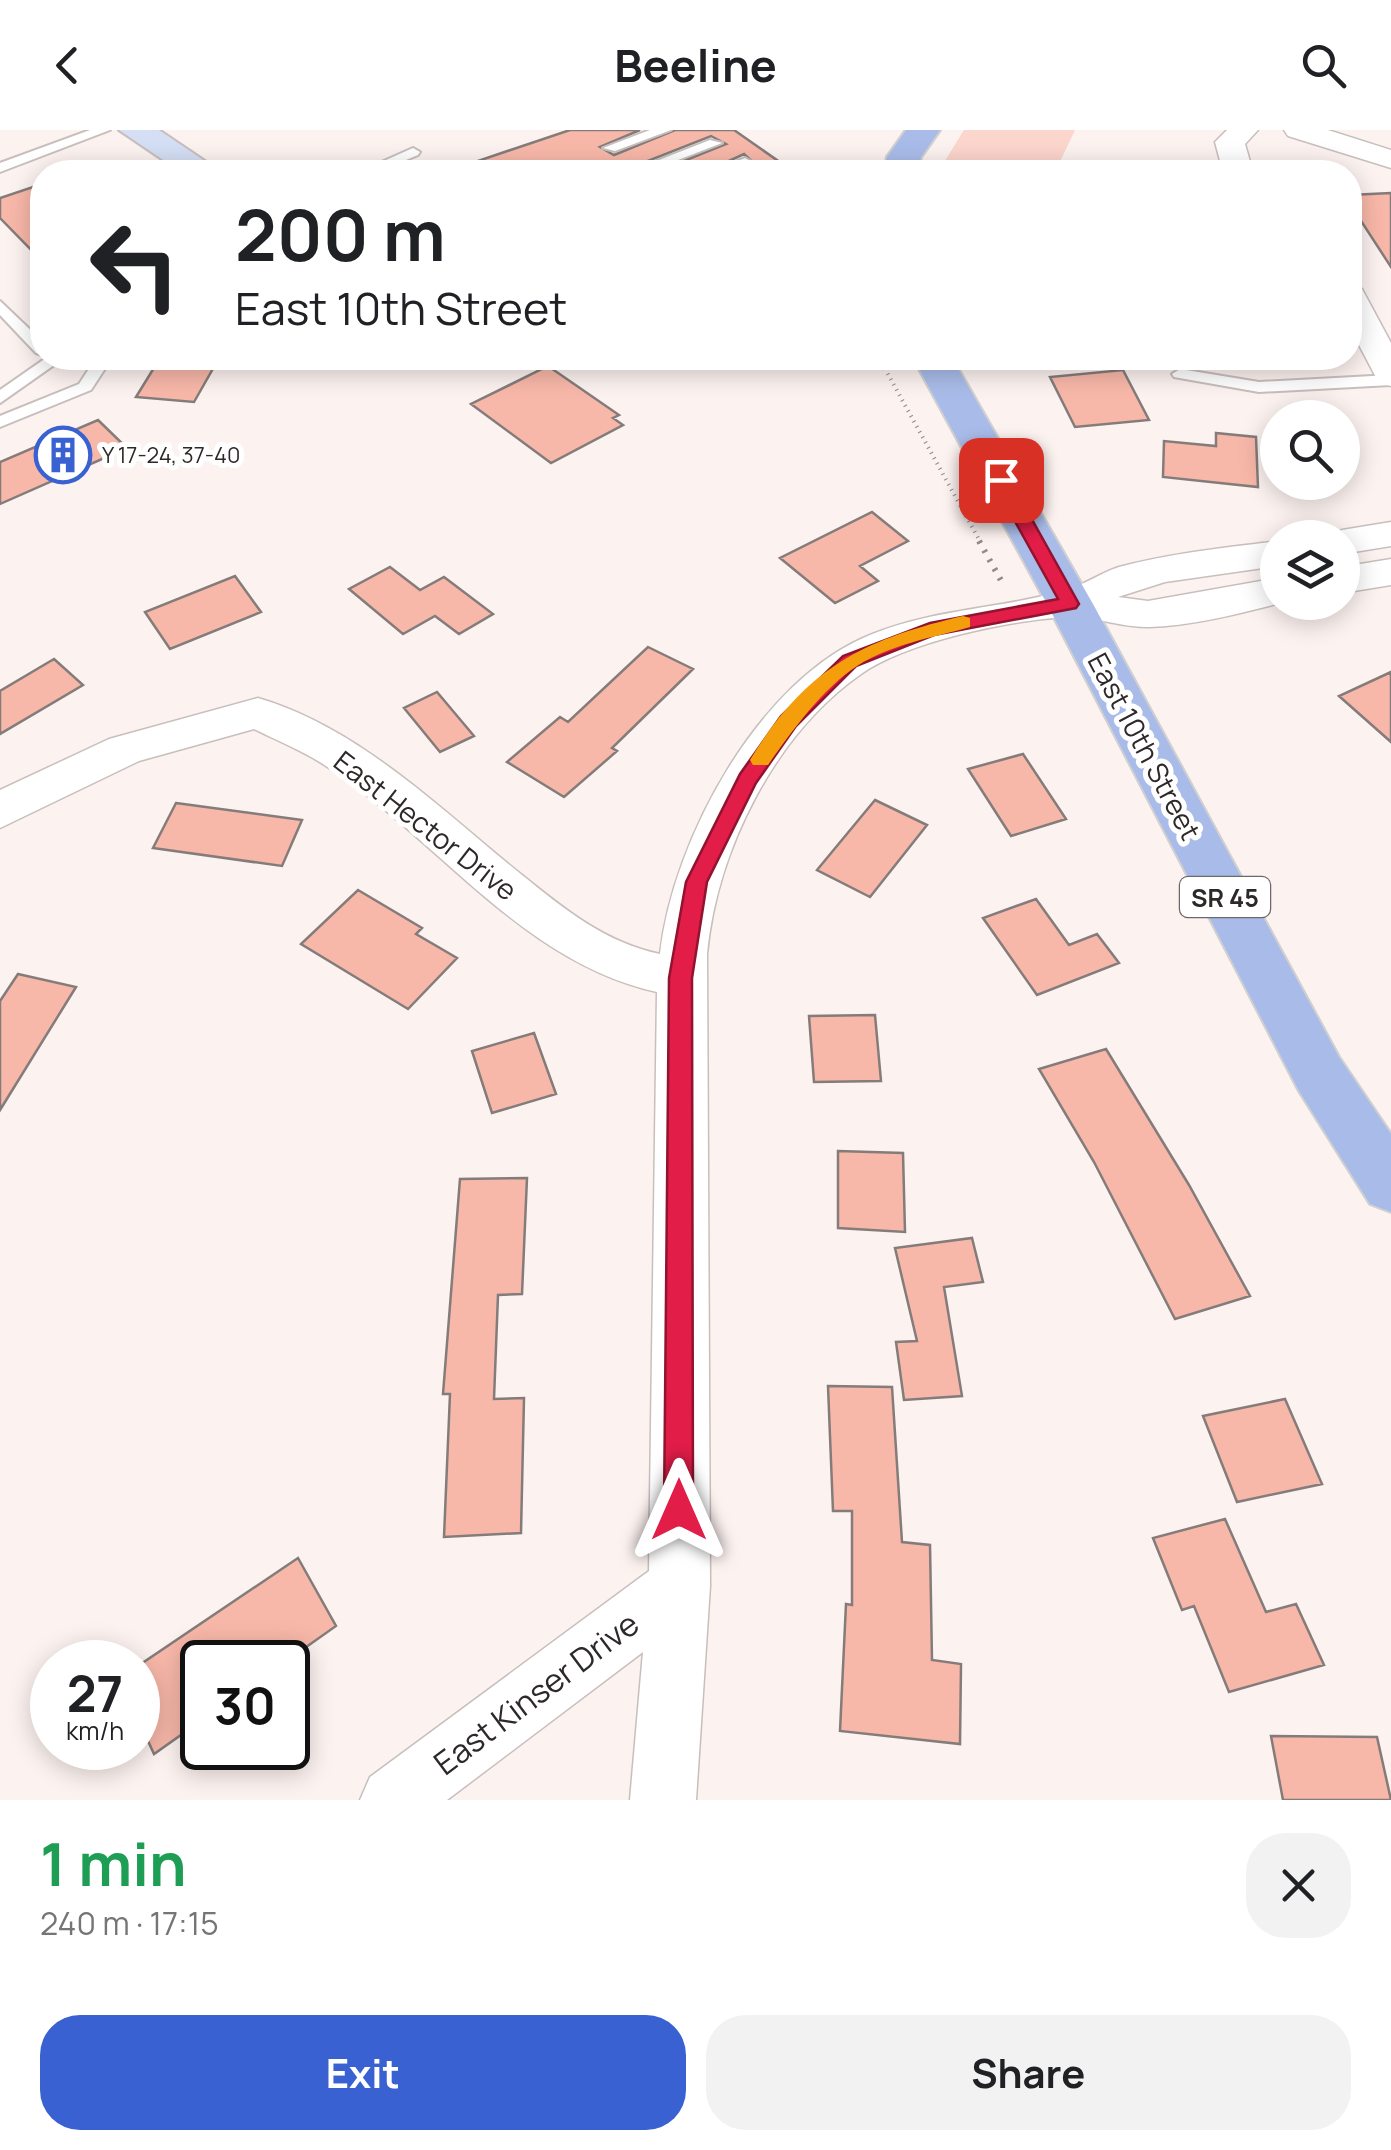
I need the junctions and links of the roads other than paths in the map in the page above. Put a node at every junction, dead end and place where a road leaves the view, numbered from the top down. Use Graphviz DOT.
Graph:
graph roads {
  1 [pos="104,130"];
  2 [pos="136,130"];
  3 [pos="664,130"];
  4 [pos="923,130"];
  5 [pos="1244,130"];
  6 [pos="1298,130"];
  7 [pos="716,143"];
  8 [pos="413,152"];
  9 [pos="1391,159"];
  10 [pos="185,160"];
  11 [pos="394,160"];
  12 [pos="623,160"];
  13 [pos="670,160"];
  14 [pos="903,160"];
  15 [pos="1235,160"];
  16 [pos="0,168"];
  17 [pos="0,306"];
  18 [pos="1362,320"];
  19 [pos="30,336"];
  20 [pos="33,370"];
  21 [pos="96,370"];
  22 [pos="939,370"];
  23 [pos="1180,374"];
  24 [pos="1391,378"];
  25 [pos="0,398"];
  26 [pos="0,422"];
  27 [pos="1391,534"];
  28 [pos="1360,539"];
  29 [pos="1260,556"];
  30 [pos="1391,572"];
  31 [pos="1360,577"];
  32 [pos="1260,594"];
  33 [pos="1070,604"];
  34 [pos="0,811"];
  35 [pos="680,978"];
  36 [pos="1391,1185"];
  37 [pos="678,1586"];
  38 [pos="393,1800"];
  39 [pos="663,1800"];
  1 -- 16 [label="lane"];
  2 -- 10 [label="main road"];
  3 -- 12 [label="lane"];
  4 -- 14 [label="main road"];
  5 -- 15 [label="street"];
  6 -- 9 [label="street"];
  7 -- 13 [label="lane"];
  8 -- 11 [label="lane"];
  17 -- 19 [label="lane"];
  18 -- 24 [label="street"];
  20 -- 25 [label="lane"];
  21 -- 26 [label="lane"];
  22 -- 33 [label="main road, East 10th Street / SR 45"];
  23 -- 24 [label="lane"];
  27 -- 28 [label="street"];
  29 -- 33 [label="street"];
  30 -- 31 [label="street"];
  32 -- 33 [label="street"];
  33 -- 35 [label="street"];
  33 -- 36 [label="main road, East 10th Street / SR 45"];
  34 -- 35 [label="street, East Hector Drive"];
  35 -- 37 [label="street"];
  37 -- 38 [label="street, East Kinser Drive"];
  37 -- 39 [label="street"];
}
